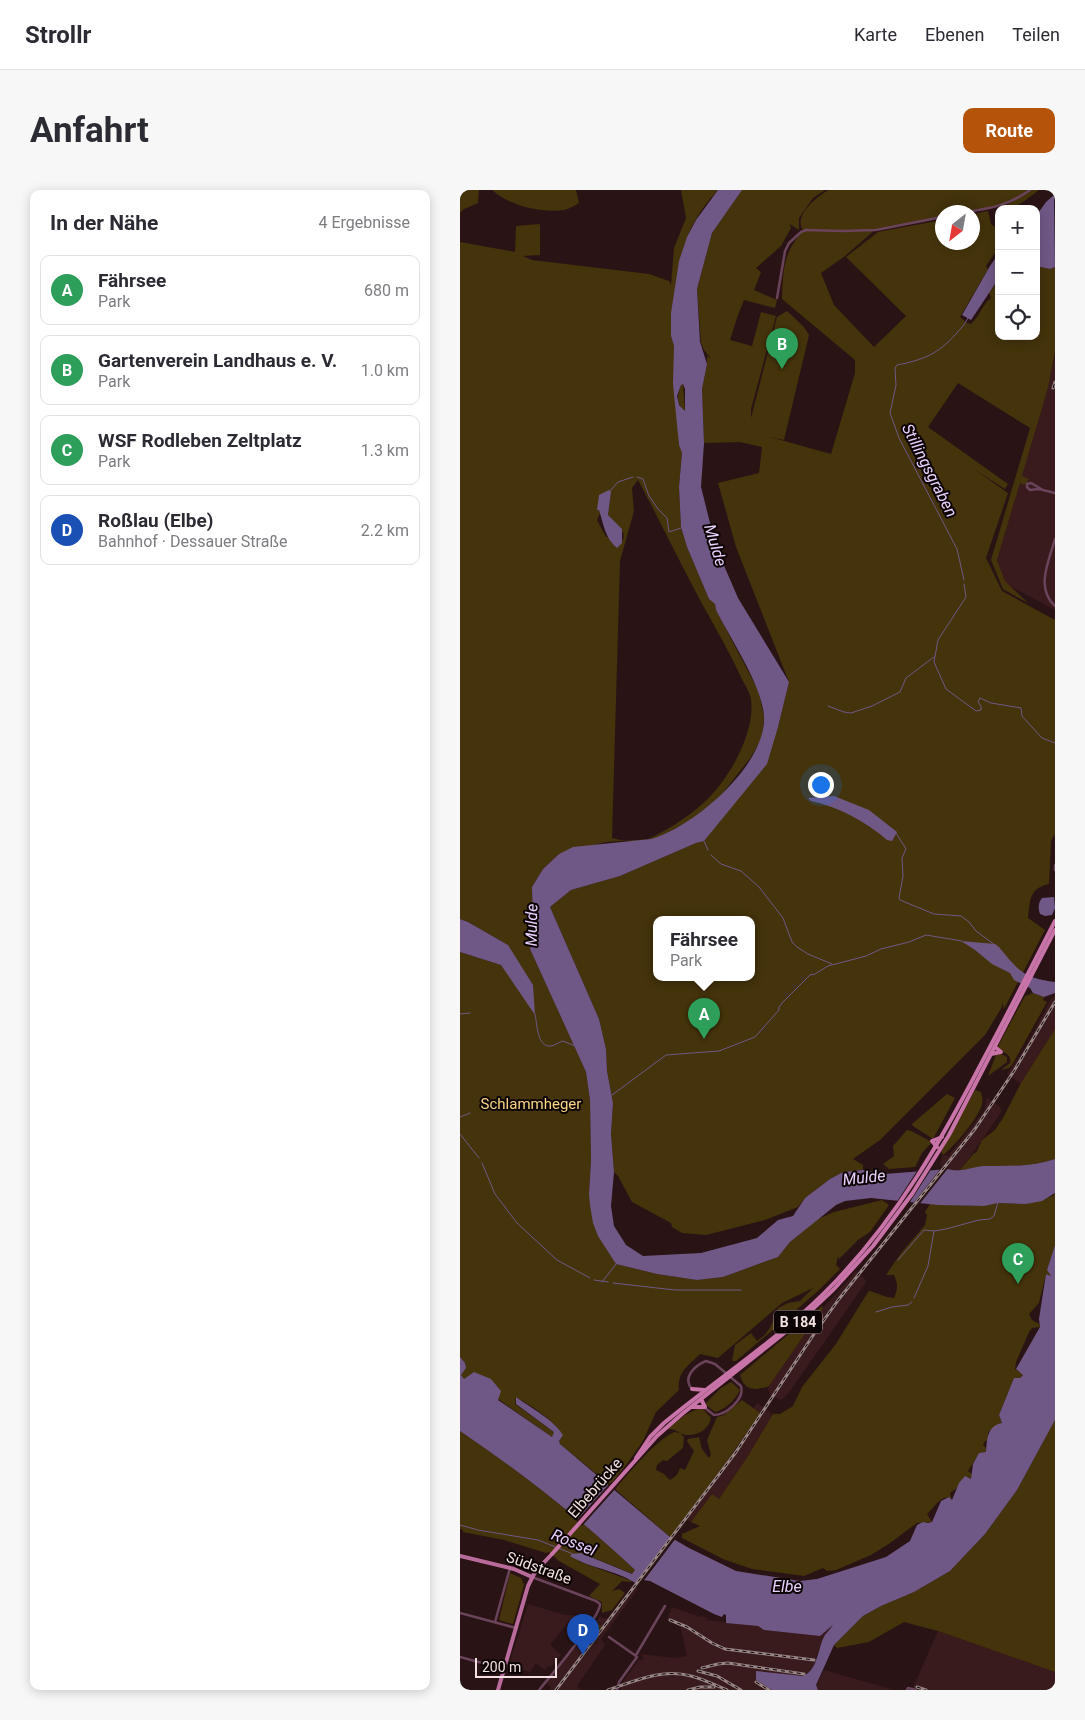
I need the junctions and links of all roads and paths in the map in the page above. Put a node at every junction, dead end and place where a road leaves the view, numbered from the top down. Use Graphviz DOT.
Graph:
graph roads {
  1 [pos="1030,190"];
  2 [pos="980,210"];
  3 [pos="935,218"];
  4 [pos="777,298"];
  5 [pos="1043,490"];
  6 [pos="1055,493"];
  7 [pos="1055,539"];
  8 [pos="1055,606"];
  9 [pos="1055,865"];
  10 [pos="1055,870"];
  11 [pos="1055,921"];
  12 [pos="1053,931"];
  13 [pos="1022,992"];
  14 [pos="995,1047"];
  15 [pos="991,1054"];
  16 [pos="981,1070"];
  17 [pos="964,1102"];
  18 [pos="930,1161"];
  19 [pos="723,1380"];
  20 [pos="692,1389"];
  21 [pos="705,1390"];
  22 [pos="696,1398"];
  23 [pos="701,1399"];
  24 [pos="691,1407"];
  25 [pos="704,1407"];
  26 [pos="636,1460"];
  27 [pos="552,1554"];
  28 [pos="460,1556"];
  29 [pos="510,1568"];
  30 [pos="532,1577"];
  31 [pos="665,1606"];
  32 [pos="460,1613"];
  33 [pos="496,1622"];
  34 [pos="516,1628"];
  35 [pos="609,1637"];
  36 [pos="636,1656"];
  37 [pos="460,1657"];
  38 [pos="504,1669"];
  39 [pos="907,1689"];
  40 [pos="498,1690"];
  41 [pos="539,1690"];
  42 [pos="617,1690"];
  43 [pos="916,1690"];
  1 -- 2 [label="street"];
  3 -- 4 [label="street"];
  5 -- 5 [label="street"];
  5 -- 6 [label="street"];
  7 -- 8 [label="street"];
  9 -- 10 [label="street"];
  11 -- 12 [label="highway, B 184"];
  12 -- 13 [label="highway, B 184"];
  13 -- 14 [label="highway, B 184"];
  13 -- 16 [label="highway, B 184"];
  14 -- 15 [label="highway, B 184"];
  14 -- 15 [label="highway"];
  15 -- 16 [label="highway, B 184"];
  16 -- 17 [label="highway, B 184"];
  17 -- 18 [label="highway, B 184"];
  17 -- 18 [label="highway, B 184"];
  18 -- 19 [label="highway, B 184"];
  19 -- 21 [label="highway, B 184"];
  19 -- 23 [label="highway, B 184"];
  20 -- 21 [label="highway"];
  20 -- 22 [label="highway"];
  20 -- 25 [label="street"];
  21 -- 22 [label="highway, B 184"];
  22 -- 26 [label="highway, B 184"];
  23 -- 24 [label="highway, B 184"];
  23 -- 25 [label="highway"];
  24 -- 25 [label="highway"];
  24 -- 26 [label="highway, B 184"];
  26 -- 27 [label="highway, Elbebrücke / B 184"];
  27 -- 30 [label="main road, B 184"];
  28 -- 29 [label="main road, Südstraße"];
  29 -- 30 [label="main road, Südstraße"];
  29 -- 33 [label="street"];
  30 -- 34 [label="main road, B 184"];
  30 -- 41 [label="street, Südstraße"];
  31 -- 36 [label="street"];
  32 -- 33 [label="street"];
  33 -- 34 [label="street"];
  34 -- 38 [label="main road, B 184"];
  35 -- 36 [label="street"];
  36 -- 42 [label="street"];
  37 -- 38 [label="street"];
  38 -- 40 [label="main road, B 184"];
  39 -- 43 [label="street"];
}
